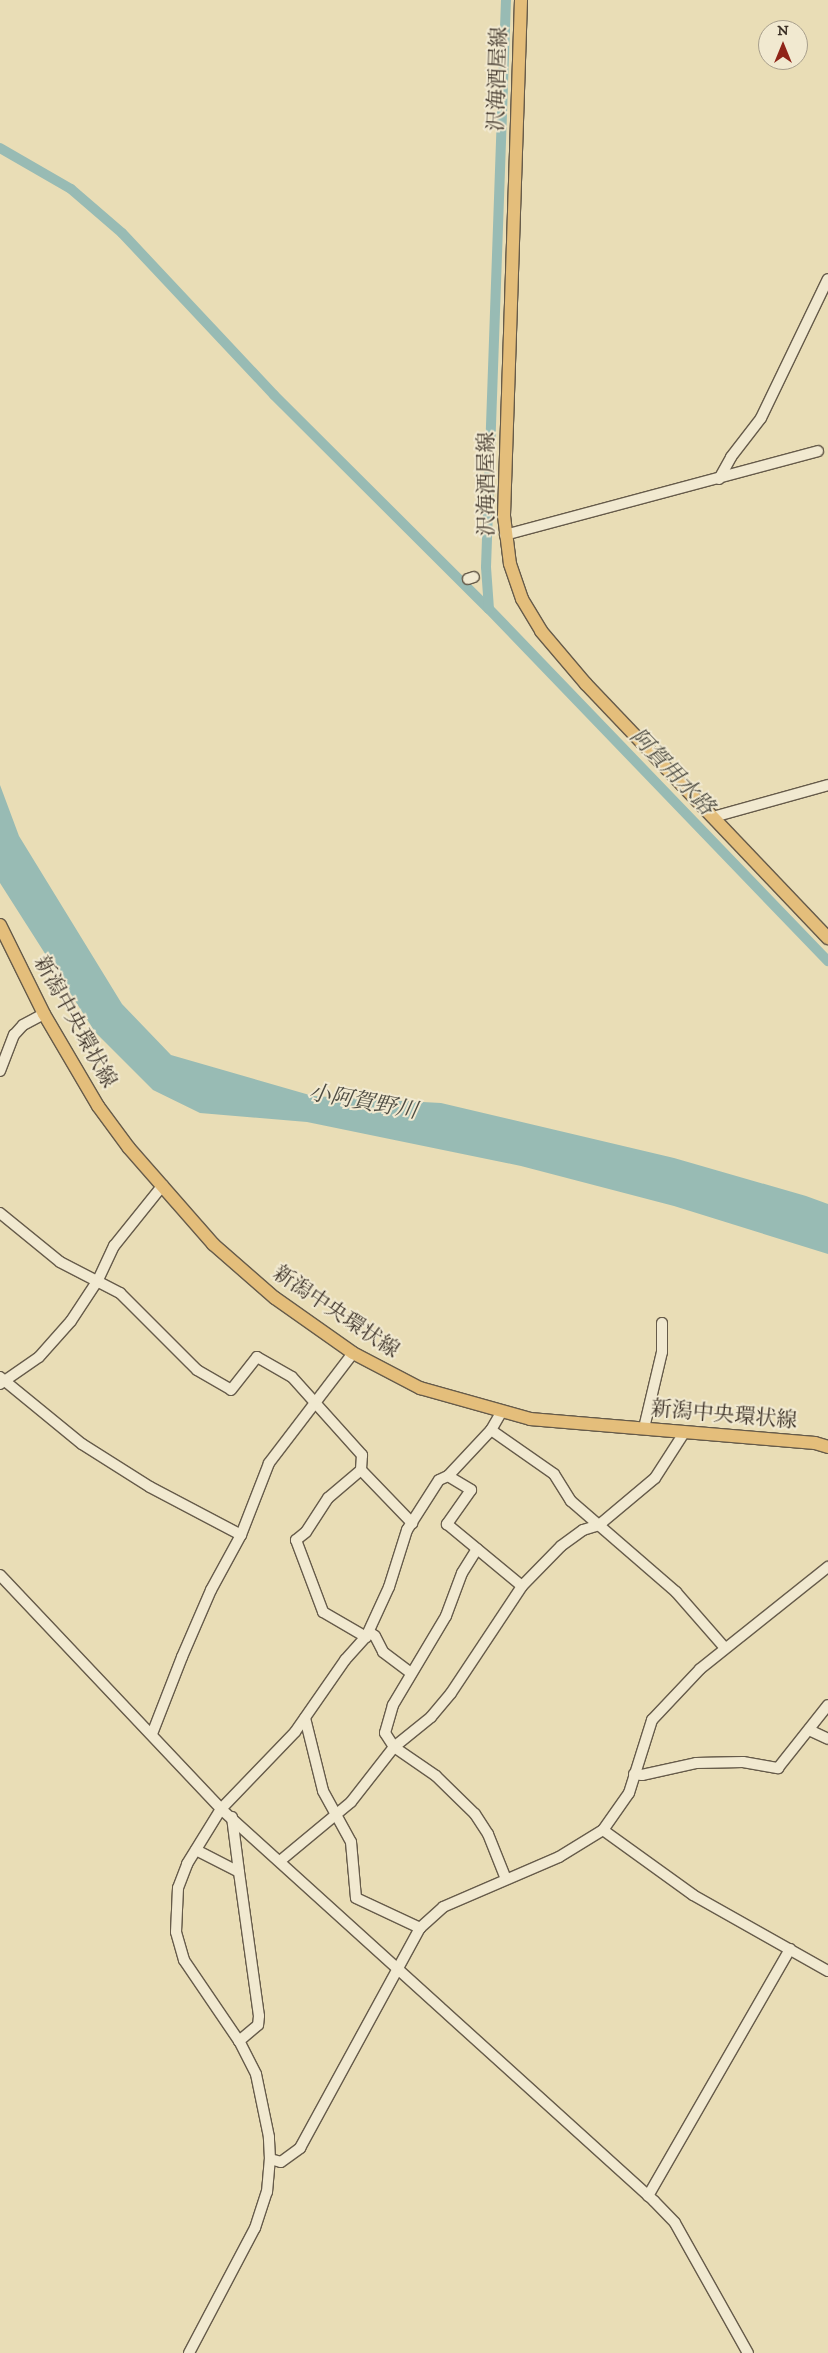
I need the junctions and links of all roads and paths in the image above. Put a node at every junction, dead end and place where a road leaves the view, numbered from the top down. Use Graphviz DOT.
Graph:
graph roads {
  1 [pos="521,0"];
  2 [pos="828,279"];
  3 [pos="818,451"];
  4 [pos="719,480"];
  5 [pos="505,536"];
  6 [pos="828,785"];
  7 [pos="713,818"];
  8 [pos="0,925"];
  9 [pos="828,938"];
  10 [pos="44,1014"];
  11 [pos="0,1071"];
  12 [pos="163,1185"];
  13 [pos="0,1213"];
  14 [pos="98,1280"];
  15 [pos="662,1323"];
  16 [pos="353,1353"];
  17 [pos="2,1381"];
  18 [pos="313,1403"];
  19 [pos="501,1413"];
  20 [pos="644,1428"];
  21 [pos="491,1430"];
  22 [pos="684,1433"];
  23 [pos="828,1447"];
  24 [pos="361,1470"];
  25 [pos="448,1476"];
  26 [pos="412,1523"];
  27 [pos="599,1526"];
  28 [pos="241,1535"];
  29 [pos="477,1548"];
  30 [pos="828,1567"];
  31 [pos="0,1575"];
  32 [pos="522,1586"];
  33 [pos="367,1635"];
  34 [pos="725,1648"];
  35 [pos="411,1673"];
  36 [pos="828,1705"];
  37 [pos="305,1718"];
  38 [pos="809,1730"];
  39 [pos="152,1734"];
  40 [pos="828,1740"];
  41 [pos="394,1747"];
  42 [pos="634,1774"];
  43 [pos="221,1808"];
  44 [pos="336,1816"];
  45 [pos="232,1817"];
  46 [pos="603,1830"];
  47 [pos="196,1850"];
  48 [pos="280,1861"];
  49 [pos="240,1872"];
  50 [pos="506,1879"];
  51 [pos="420,1928"];
  52 [pos="790,1949"];
  53 [pos="397,1968"];
  54 [pos="828,1971"];
  55 [pos="239,2042"];
  56 [pos="270,2159"];
  57 [pos="648,2196"];
  58 [pos="189,2353"];
  59 [pos="748,2353"];
  1 -- 5 [label="main road, 沢海酒屋線"];
  2 -- 4 [label="street"];
  3 -- 4 [label="street"];
  4 -- 5 [label="street"];
  5 -- 7 [label="main road, 沢海酒屋線"];
  6 -- 7 [label="street"];
  7 -- 9 [label="main road, 沢海酒屋線"];
  8 -- 10 [label="main road, 新潟中央環状線"];
  10 -- 11 [label="street"];
  10 -- 12 [label="main road, 新潟中央環状線"];
  12 -- 14 [label="street"];
  12 -- 16 [label="main road, 新潟中央環状線"];
  13 -- 14 [label="street"];
  14 -- 17 [label="street"];
  14 -- 18 [label="street"];
  15 -- 20 [label="street"];
  16 -- 18 [label="street"];
  16 -- 19 [label="main road, 新潟中央環状線"];
  17 -- 28 [label="street"];
  18 -- 24 [label="street"];
  18 -- 28 [label="street"];
  19 -- 20 [label="main road, 新潟中央環状線"];
  19 -- 21 [label="street"];
  20 -- 22 [label="main road, 新潟中央環状線"];
  21 -- 25 [label="street"];
  21 -- 27 [label="street"];
  22 -- 23 [label="main road, 新潟中央環状線"];
  22 -- 27 [label="street"];
  24 -- 26 [label="street"];
  24 -- 33 [label="street"];
  25 -- 26 [label="street"];
  25 -- 29 [label="street"];
  26 -- 33 [label="street"];
  27 -- 32 [label="street"];
  27 -- 34 [label="street"];
  28 -- 39 [label="street"];
  29 -- 32 [label="street"];
  29 -- 35 [label="street"];
  30 -- 34 [label="street"];
  31 -- 39 [label="street"];
  32 -- 41 [label="street"];
  33 -- 35 [label="street"];
  33 -- 37 [label="street"];
  34 -- 42 [label="street"];
  35 -- 41 [label="street"];
  36 -- 38 [label="street"];
  37 -- 43 [label="street"];
  37 -- 44 [label="street"];
  38 -- 40 [label="street"];
  38 -- 42 [label="street"];
  39 -- 43 [label="street"];
  41 -- 44 [label="street"];
  41 -- 50 [label="street"];
  42 -- 46 [label="street"];
  43 -- 45 [label="street"];
  43 -- 47 [label="street"];
  44 -- 48 [label="street"];
  44 -- 51 [label="street"];
  45 -- 48 [label="street"];
  45 -- 49 [label="street"];
  46 -- 50 [label="street"];
  46 -- 52 [label="street"];
  47 -- 49 [label="street"];
  47 -- 55 [label="street"];
  48 -- 53 [label="street"];
  49 -- 55 [label="street"];
  50 -- 51 [label="street"];
  51 -- 53 [label="street"];
  52 -- 54 [label="street"];
  52 -- 57 [label="street"];
  53 -- 56 [label="street"];
  53 -- 57 [label="street"];
  55 -- 56 [label="street"];
  56 -- 58 [label="street"];
  57 -- 59 [label="street"];
}
